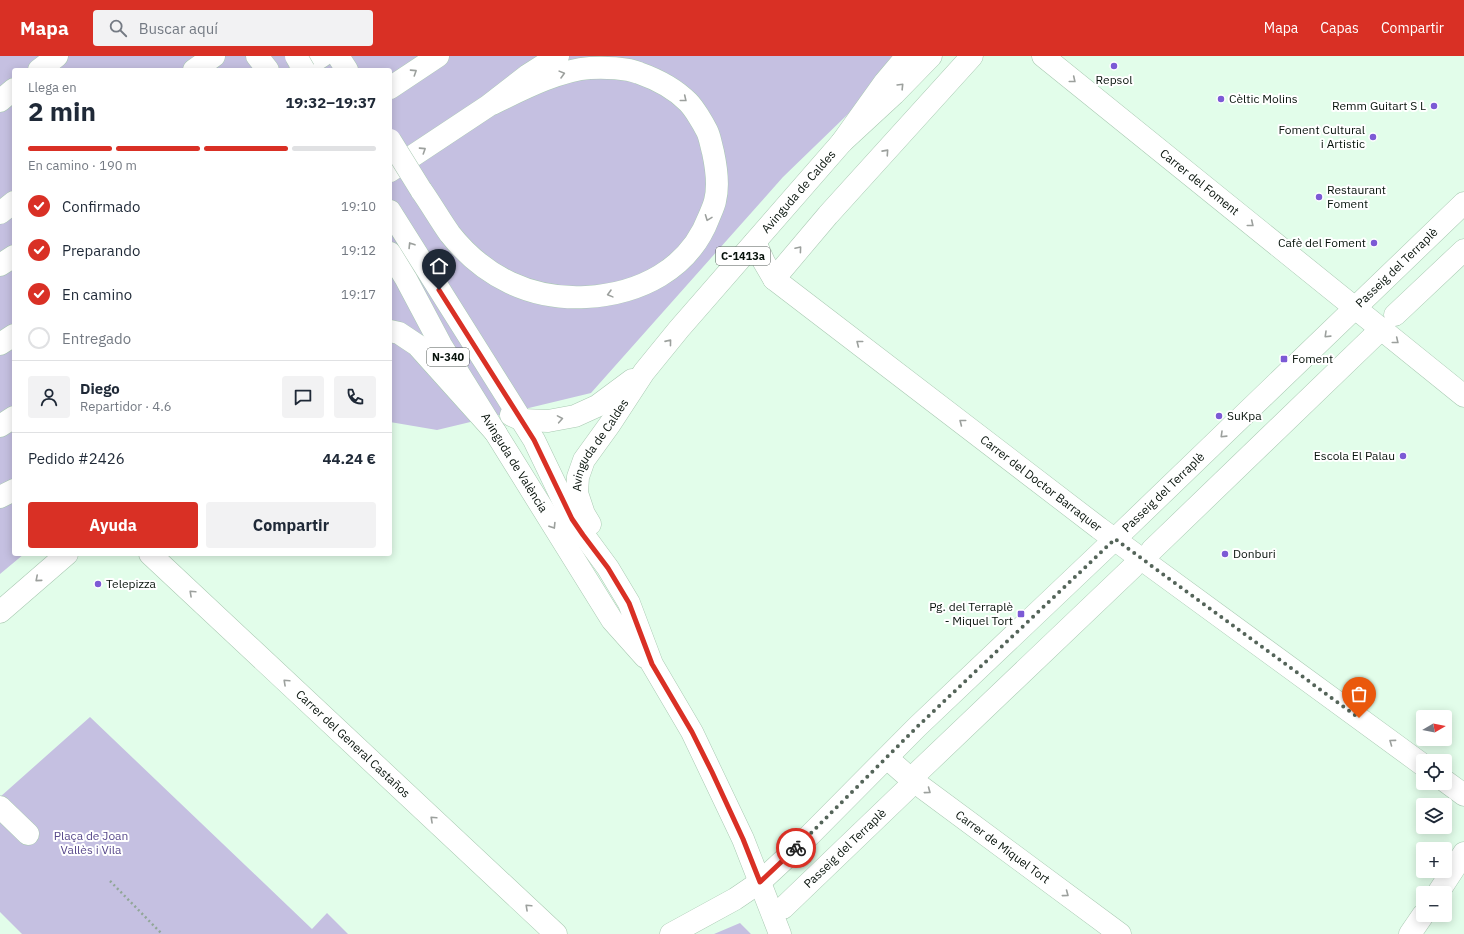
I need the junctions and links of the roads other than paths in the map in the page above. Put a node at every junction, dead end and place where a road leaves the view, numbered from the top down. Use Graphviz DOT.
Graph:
graph roads {
  1 [pos="43,56"];
  2 [pos="57,56"];
  3 [pos="214,56"];
  4 [pos="257,56"];
  5 [pos="296,56"];
  6 [pos="322,56"];
  7 [pos="338,56"];
  8 [pos="438,56"];
  9 [pos="558,56"];
  10 [pos="907,56"];
  11 [pos="931,56"];
  12 [pos="972,56"];
  13 [pos="1043,56"];
  14 [pos="32,68"];
  15 [pos="42,68"];
  16 [pos="197,68"];
  17 [pos="266,68"];
  18 [pos="303,68"];
  19 [pos="303,68"];
  20 [pos="346,68"];
  21 [pos="392,87"];
  22 [pos="488,106"];
  23 [pos="842,142"];
  24 [pos="392,143"];
  25 [pos="392,170"];
  26 [pos="1464,203"];
  27 [pos="12,204"];
  28 [pos="0,213"];
  29 [pos="392,214"];
  30 [pos="755,242"];
  31 [pos="1464,250"];
  32 [pos="392,256"];
  33 [pos="12,257"];
  34 [pos="0,265"];
  35 [pos="406,279"];
  36 [pos="774,279"];
  37 [pos="1355,308"];
  38 [pos="1396,315"];
  39 [pos="392,331"];
  40 [pos="1375,334"];
  41 [pos="12,336"];
  42 [pos="0,344"];
  43 [pos="644,372"];
  44 [pos="1464,396"];
  45 [pos="12,418"];
  46 [pos="522,420"];
  47 [pos="0,426"];
  48 [pos="496,433"];
  49 [pos="12,491"];
  50 [pos="0,497"];
  51 [pos="1115,539"];
  52 [pos="1152,550"];
  53 [pos="65,556"];
  54 [pos="152,556"];
  55 [pos="1133,567"];
  56 [pos="608,568"];
  57 [pos="0,612"];
  58 [pos="652,664"];
  59 [pos="887,758"];
  60 [pos="1416,760"];
  61 [pos="1452,786"];
  62 [pos="1464,795"];
  63 [pos="0,807"];
  64 [pos="28,834"];
  65 [pos="1464,853"];
  66 [pos="760,882"];
  67 [pos="1443,886"];
  68 [pos="783,908"];
  69 [pos="1418,922"];
  70 [pos="556,934"];
  71 [pos="671,934"];
  72 [pos="780,934"];
  73 [pos="1120,934"];
  74 [pos="1410,934"];
  1 -- 14 [label="main road"];
  2 -- 15 [label="main road"];
  3 -- 16 [label="main road"];
  4 -- 17 [label="main road"];
  5 -- 18 [label="main road, bridge"];
  6 -- 19 [label="main road"];
  7 -- 20 [label="main road"];
  21 -- 8 [label="main road, one-way"];
  9 -- 22 [label="main road"];
  10 -- 23 [label="main road"];
  23 -- 11 [label="main road, Avinguda de Caldes / C-1413a, one-way"];
  36 -- 12 [label="main road, one-way"];
  13 -- 37 [label="main road, Carrer del Foment, one-way"];
  22 -- 24 [label="main road, one-way, bridge"];
  25 -- 22 [label="main road, one-way"];
  23 -- 30 [label="main road, Avinguda de Caldes / C-1413a"];
  26 -- 37 [label="main road, Passeig del Terraplè"];
  27 -- 28 [label="main road"];
  46 -- 29 [label="main road, Avinguda de València / N-340, one-way"];
  30 -- 36 [label="main road, Carrer del Doctor Barraquer"];
  43 -- 30 [label="main road, Avinguda de Caldes / C-1413a, one-way"];
  31 -- 38 [label="main road"];
  32 -- 35 [label="main road, Avinguda de València / N-340"];
  33 -- 34 [label="main road"];
  35 -- 46 [label="main road, Avinguda de Caldes / C-1413a"];
  35 -- 48 [label="main road, Avinguda de València / N-340"];
  51 -- 36 [label="main road, Carrer del Doctor Barraquer, one-way"];
  37 -- 44 [label="main road, Carrer del Foment, one-way"];
  37 -- 51 [label="main road, Passeig del Terraplè, one-way"];
  39 -- 48 [label="main road"];
  40 -- 52 [label="main road"];
  41 -- 42 [label="main road"];
  46 -- 43 [label="main road, Avinguda de Caldes / C-1413a, one-way"];
  43 -- 56 [label="main road, Avinguda de Caldes / C-1413a"];
  45 -- 47 [label="main road"];
  46 -- 56 [label="main road, Avinguda de València / N-340"];
  48 -- 58 [label="main road, Avinguda de València / N-340, one-way"];
  49 -- 50 [label="main road"];
  51 -- 59 [label="main road, Passeig del Terraplè"];
  60 -- 51 [label="main road, Carrer del Doctor Barraquer, one-way"];
  53 -- 57 [label="main road, one-way"];
  70 -- 54 [label="main road, Carrer del General Castaños, one-way"];
  55 -- 68 [label="main road, Passeig del Terraplè"];
  56 -- 58 [label="main road, Avinguda de València / N-340"];
  58 -- 66 [label="main road, Avinguda de València / N-340"];
  59 -- 66 [label="main road, Passeig del Terraplè"];
  59 -- 73 [label="main road, Carrer de Miquel Tort, one-way"];
  61 -- 62 [label="main road"];
  63 -- 64 [label="main road"];
  65 -- 67 [label="main road"];
  66 -- 71 [label="main road, Passeig del Terraplè"];
  66 -- 72 [label="main road, Avinguda de València / N-340"];
  69 -- 74 [label="main road"];
}
